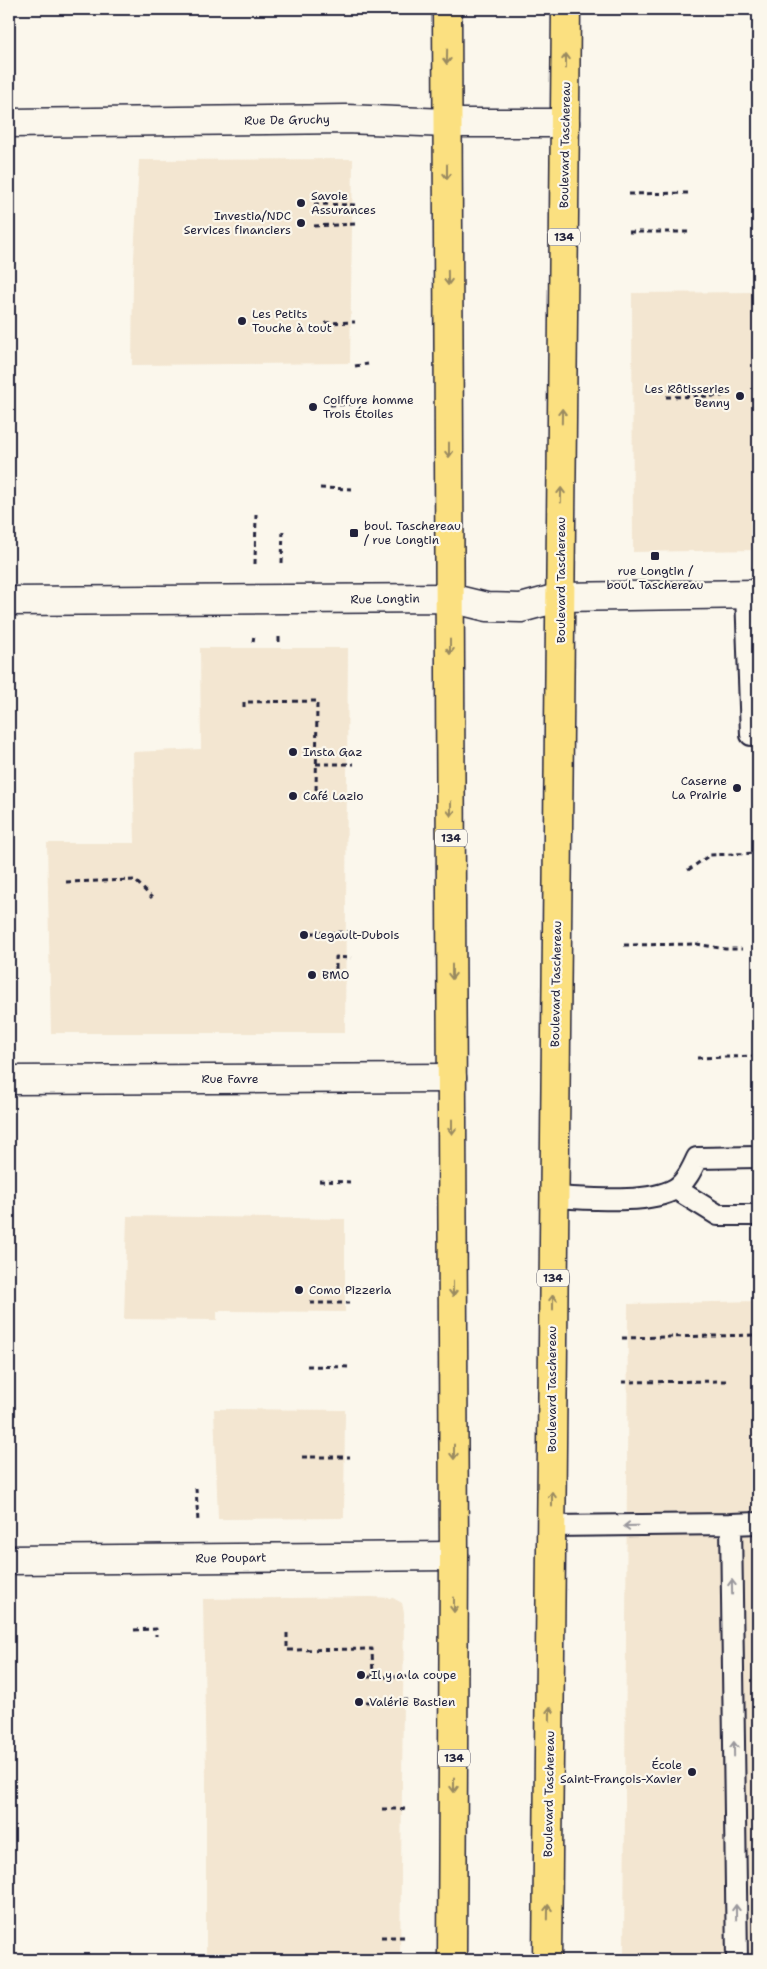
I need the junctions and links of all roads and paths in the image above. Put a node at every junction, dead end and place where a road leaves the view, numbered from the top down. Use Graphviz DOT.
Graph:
graph roads {
  1 [pos="447,9"];
  2 [pos="566,9"];
  3 [pos="9,123"];
  4 [pos="565,123"];
  5 [pos="447,124"];
  6 [pos="690,193"];
  7 [pos="629,194"];
  8 [pos="314,204"];
  9 [pos="357,205"];
  10 [pos="357,224"];
  11 [pos="314,226"];
  12 [pos="629,232"];
  13 [pos="691,232"];
  14 [pos="355,322"];
  15 [pos="325,323"];
  16 [pos="368,364"];
  17 [pos="355,366"];
  18 [pos="723,396"];
  19 [pos="666,397"];
  20 [pos="355,404"];
  21 [pos="330,405"];
  22 [pos="320,488"];
  23 [pos="355,490"];
  24 [pos="752,594"];
  25 [pos="561,597"];
  26 [pos="450,598"];
  27 [pos="9,601"];
  28 [pos="244,708"];
  29 [pos="751,735"];
  30 [pos="303,754"];
  31 [pos="316,754"];
  32 [pos="316,764"];
  33 [pos="354,764"];
  34 [pos="302,796"];
  35 [pos="758,840"];
  36 [pos="758,853"];
  37 [pos="688,870"];
  38 [pos="66,882"];
  39 [pos="152,898"];
  40 [pos="352,932"];
  41 [pos="311,933"];
  42 [pos="624,945"];
  43 [pos="742,949"];
  44 [pos="352,958"];
  45 [pos="324,976"];
  46 [pos="758,1056"];
  47 [pos="697,1058"];
  48 [pos="452,1078"];
  49 [pos="9,1080"];
  50 [pos="758,1157"];
  51 [pos="319,1181"];
  52 [pos="350,1182"];
  53 [pos="676,1188"];
  54 [pos="553,1197"];
  55 [pos="758,1215"];
  56 [pos="350,1303"];
  57 [pos="310,1304"];
  58 [pos="758,1335"];
  59 [pos="622,1338"];
  60 [pos="307,1366"];
  61 [pos="349,1367"];
  62 [pos="726,1381"];
  63 [pos="622,1382"];
  64 [pos="302,1457"];
  65 [pos="350,1457"];
  66 [pos="196,1488"];
  67 [pos="198,1523"];
  68 [pos="758,1523"];
  69 [pos="731,1524"];
  70 [pos="551,1526"];
  71 [pos="454,1556"];
  72 [pos="9,1560"];
  73 [pos="134,1630"];
  74 [pos="287,1633"];
  75 [pos="156,1636"];
  76 [pos="408,1676"];
  77 [pos="366,1677"];
  78 [pos="373,1677"];
  79 [pos="408,1700"];
  80 [pos="366,1702"];
  81 [pos="382,1809"];
  82 [pos="408,1809"];
  83 [pos="407,1936"];
  84 [pos="381,1937"];
  85 [pos="452,1960"];
  86 [pos="547,1960"];
  87 [pos="737,1960"];
  1 -- 5 [label="main road, 134, one-way"];
  4 -- 2 [label="main road, Boulevard Taschereau / 134, one-way"];
  3 -- 5 [label="street, Rue De Gruchy"];
  4 -- 5 [label="street, Rue De Gruchy"];
  25 -- 4 [label="main road, Boulevard Taschereau / 134, one-way"];
  5 -- 26 [label="main road, 134, one-way"];
  6 -- 7 [label="path"];
  8 -- 9 [label="path"];
  10 -- 11 [label="path"];
  12 -- 13 [label="path"];
  14 -- 15 [label="path"];
  16 -- 17 [label="path"];
  18 -- 19 [label="path"];
  20 -- 21 [label="path"];
  22 -- 23 [label="path"];
  24 -- 25 [label="street, Rue Longtin"];
  24 -- 29 [label="lane"];
  25 -- 26 [label="street, Rue Longtin"];
  25 -- 54 [label="main road, Boulevard Taschereau / 134"];
  26 -- 27 [label="street, Rue Longtin"];
  26 -- 48 [label="main road, 134, one-way"];
  28 -- 31 [label="path"];
  30 -- 31 [label="path"];
  31 -- 32 [label="path"];
  32 -- 33 [label="path"];
  32 -- 34 [label="path"];
  35 -- 36 [label="path"];
  36 -- 37 [label="path"];
  38 -- 39 [label="path"];
  40 -- 41 [label="path"];
  42 -- 43 [label="path"];
  44 -- 45 [label="path"];
  46 -- 47 [label="path"];
  48 -- 49 [label="street, Rue Favre"];
  48 -- 71 [label="main road, 134, one-way"];
  50 -- 53 [label="lane"];
  51 -- 52 [label="path"];
  53 -- 54 [label="lane"];
  53 -- 55 [label="lane"];
  70 -- 54 [label="main road, Boulevard Taschereau / 134, one-way"];
  56 -- 57 [label="path"];
  58 -- 59 [label="path"];
  60 -- 61 [label="path"];
  62 -- 63 [label="path"];
  64 -- 65 [label="path"];
  66 -- 67 [label="path"];
  68 -- 69 [label="lane"];
  69 -- 70 [label="lane, one-way"];
  87 -- 69 [label="lane, one-way"];
  86 -- 70 [label="main road, Boulevard Taschereau / 134, one-way"];
  71 -- 72 [label="street, Rue Poupart"];
  71 -- 85 [label="main road, 134, one-way"];
  73 -- 75 [label="path"];
  74 -- 78 [label="path"];
  76 -- 78 [label="path"];
  77 -- 78 [label="path"];
  79 -- 80 [label="path"];
  81 -- 82 [label="path"];
  83 -- 84 [label="path"];
}
